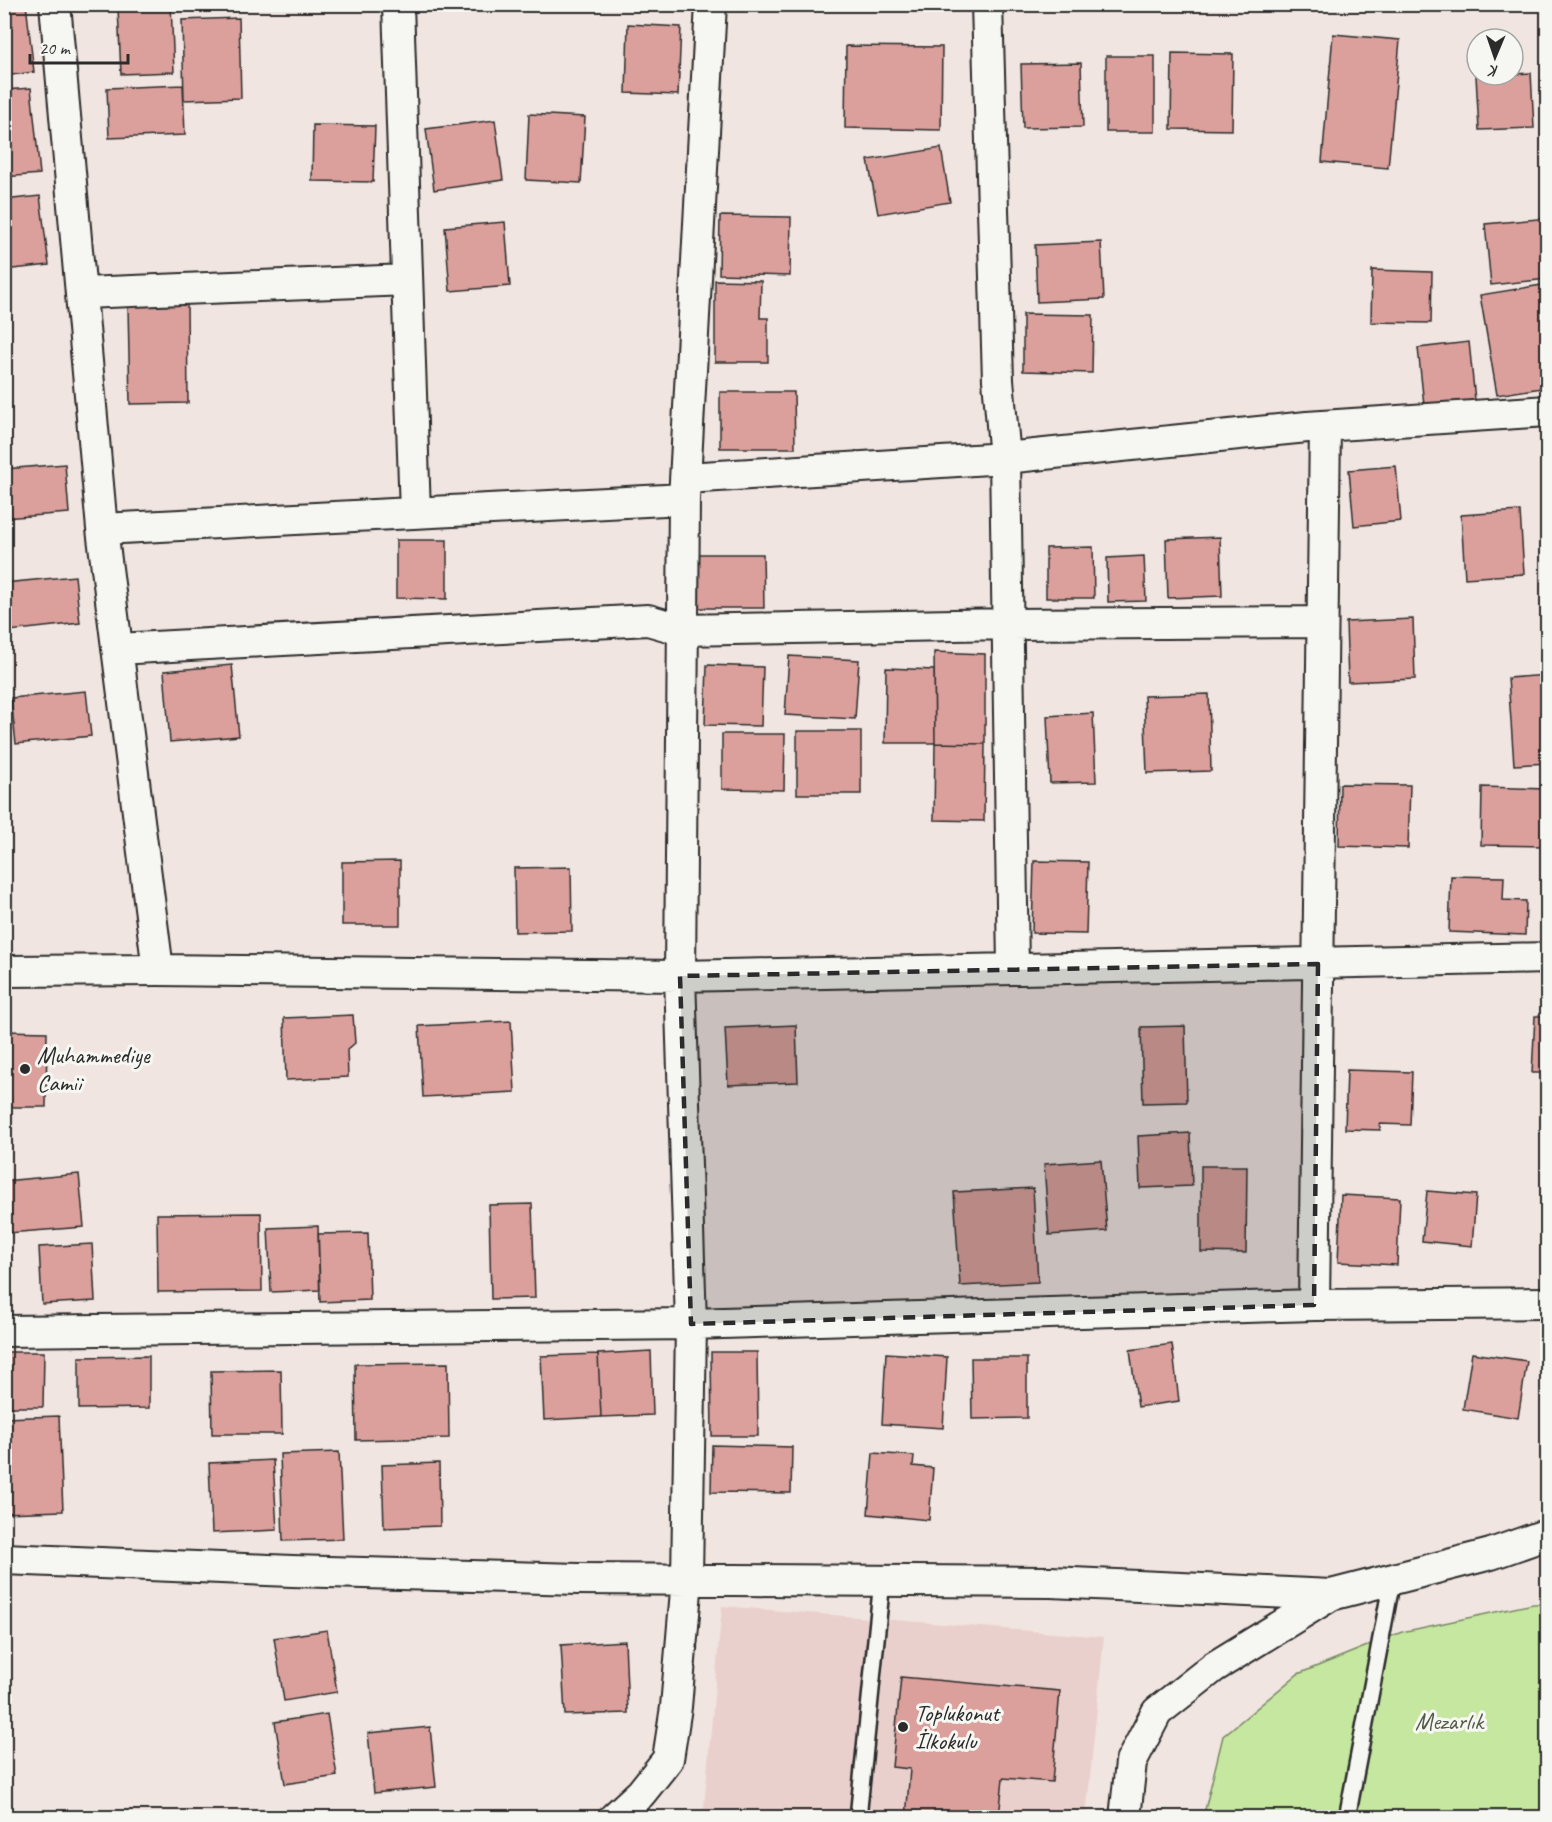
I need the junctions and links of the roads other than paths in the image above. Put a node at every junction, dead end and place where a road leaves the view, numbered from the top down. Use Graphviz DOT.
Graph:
graph roads {
  1 [pos="55,4"];
  2 [pos="398,4"];
  3 [pos="711,4"];
  4 [pos="987,4"];
  5 [pos="407,280"];
  6 [pos="83,294"];
  7 [pos="1548,411"];
  8 [pos="1325,426"];
  9 [pos="1005,458"];
  10 [pos="685,489"];
  11 [pos="415,513"];
  12 [pos="102,529"];
  13 [pos="1322,622"];
  14 [pos="1007,624"];
  15 [pos="683,630"];
  16 [pos="117,650"];
  17 [pos="1548,958"];
  18 [pos="1318,964"];
  19 [pos="1014,968"];
  20 [pos="158,970"];
  21 [pos="4,971"];
  22 [pos="680,976"];
  23 [pos="1548,1304"];
  24 [pos="1314,1305"];
  25 [pos="690,1324"];
  26 [pos="4,1331"];
  27 [pos="1548,1534"];
  28 [pos="4,1559"];
  29 [pos="687,1579"];
  30 [pos="1392,1580"];
  31 [pos="882,1581"];
  32 [pos="1331,1594"];
  33 [pos="614,1818"];
  34 [pos="858,1818"];
  35 [pos="1125,1818"];
  36 [pos="1347,1818"];
  1 -- 6 [label="street"];
  2 -- 5 [label="street"];
  3 -- 10 [label="street"];
  4 -- 9 [label="street"];
  5 -- 6 [label="street"];
  5 -- 11 [label="street"];
  6 -- 12 [label="street"];
  7 -- 8 [label="street"];
  8 -- 9 [label="street"];
  8 -- 13 [label="street"];
  9 -- 10 [label="street"];
  9 -- 14 [label="street"];
  10 -- 11 [label="street"];
  10 -- 15 [label="street"];
  11 -- 12 [label="street"];
  12 -- 16 [label="street"];
  13 -- 14 [label="street"];
  13 -- 18 [label="street"];
  14 -- 15 [label="street"];
  14 -- 19 [label="street"];
  15 -- 16 [label="street"];
  15 -- 22 [label="street"];
  16 -- 20 [label="street"];
  17 -- 18 [label="street"];
  18 -- 19 [label="street"];
  18 -- 24 [label="street"];
  19 -- 22 [label="street"];
  20 -- 21 [label="street"];
  20 -- 22 [label="street"];
  22 -- 25 [label="street"];
  23 -- 24 [label="street"];
  24 -- 25 [label="street"];
  25 -- 26 [label="street"];
  25 -- 29 [label="street"];
  27 -- 30 [label="street"];
  28 -- 29 [label="street"];
  29 -- 31 [label="street"];
  29 -- 33 [label="street"];
  30 -- 32 [label="street"];
  30 -- 36 [label="lane"];
  31 -- 32 [label="street"];
  31 -- 34 [label="lane"];
  32 -- 35 [label="street"];
}
